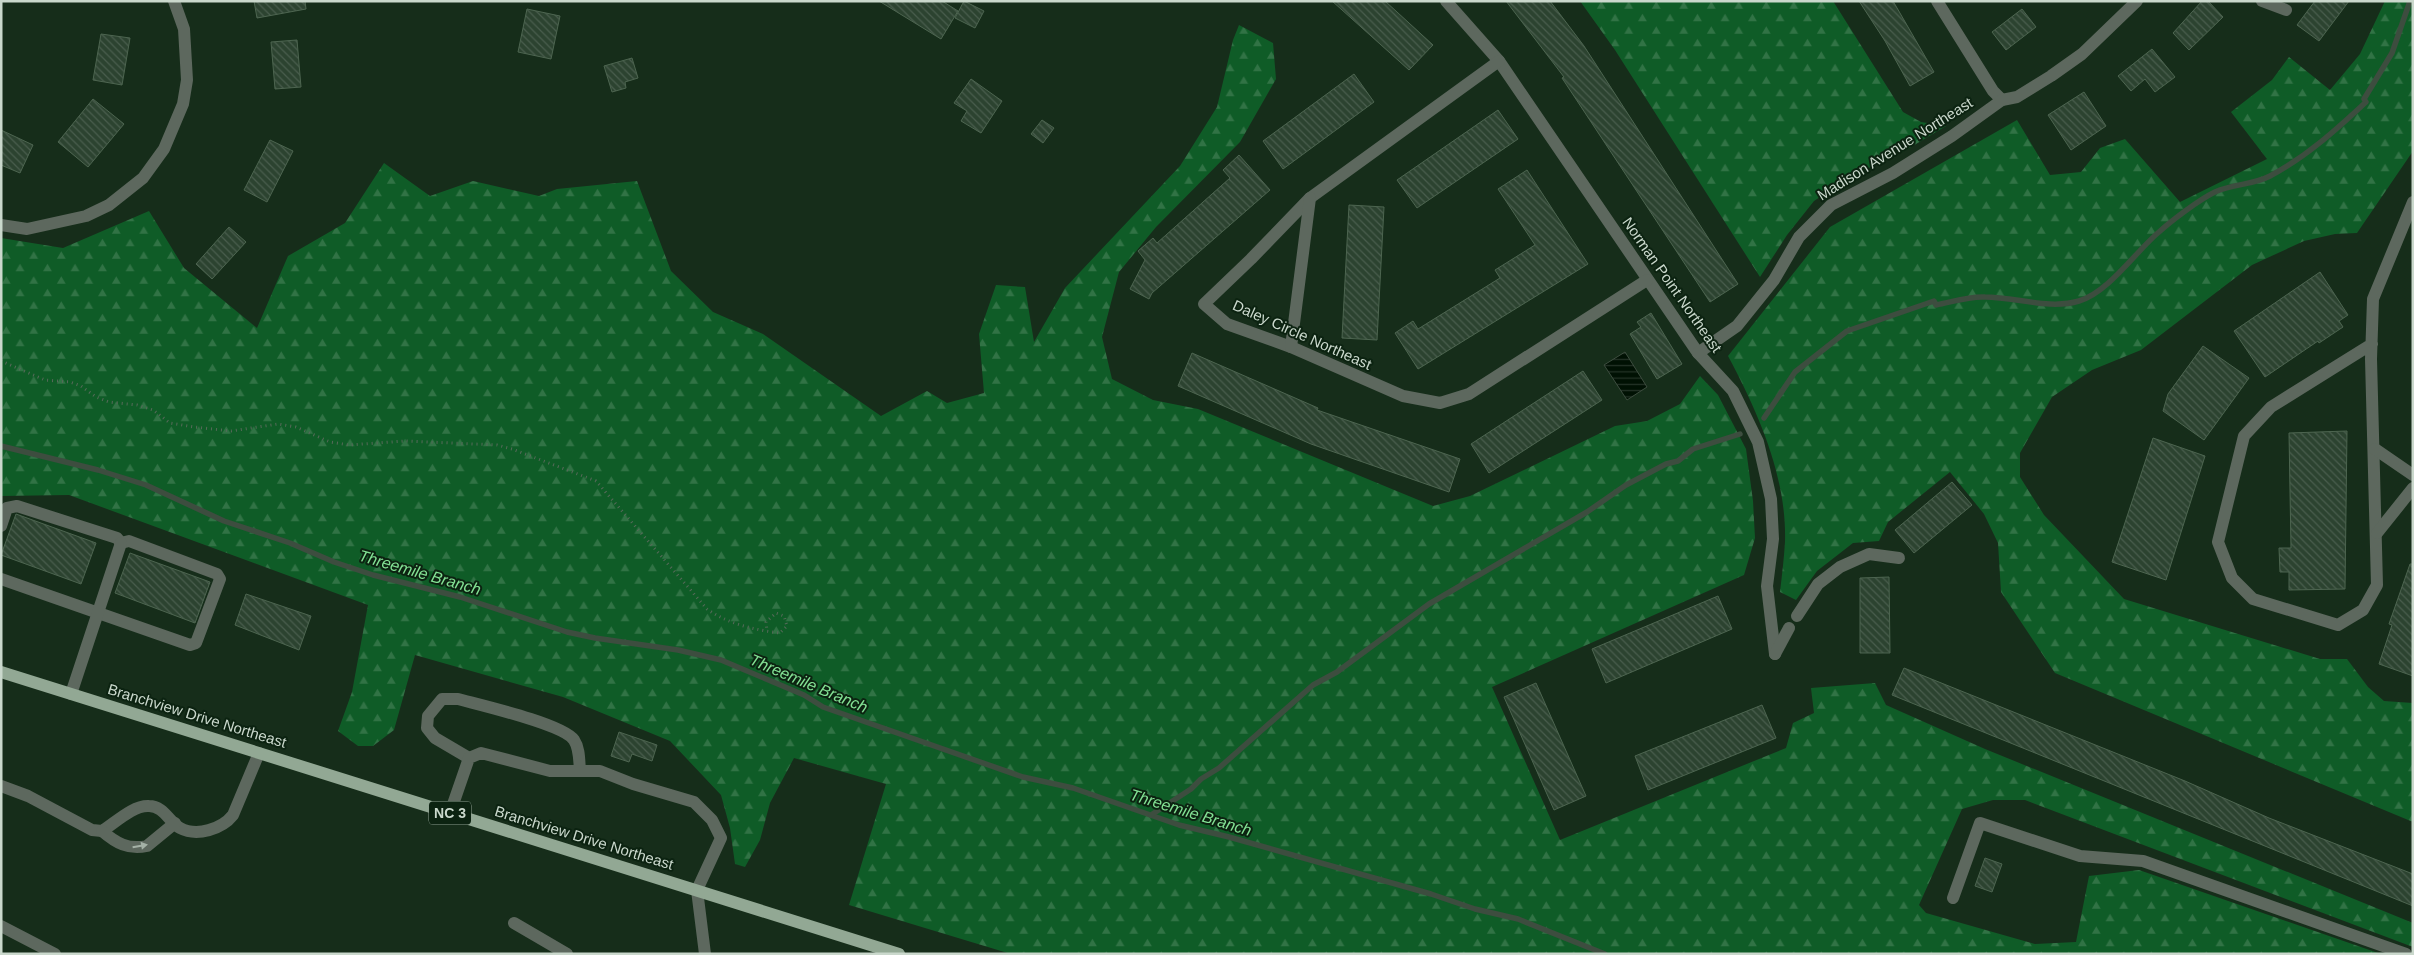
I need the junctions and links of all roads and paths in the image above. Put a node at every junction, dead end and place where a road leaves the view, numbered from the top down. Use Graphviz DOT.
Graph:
graph roads {
  1 [pos="174,1"];
  2 [pos="1446,1"];
  3 [pos="1937,1"];
  4 [pos="2137,1"];
  5 [pos="2262,1"];
  6 [pos="2286,10"];
  7 [pos="1499,61"];
  8 [pos="2002,100"];
  9 [pos="1310,198"];
  10 [pos="2413,202"];
  11 [pos="1,225"];
  12 [pos="1647,280"];
  13 [pos="2372,344"];
  14 [pos="1290,347"];
  15 [pos="1698,353"];
  16 [pos="1,361"];
  17 [pos="2375,449"];
  18 [pos="2413,475"];
  19 [pos="2413,488"];
  20 [pos="1,526"];
  21 [pos="2377,533"];
  22 [pos="121,543"];
  23 [pos="1900,558"];
  24 [pos="1,579"];
  25 [pos="97,613"];
  26 [pos="1797,616"];
  27 [pos="1789,628"];
  28 [pos="767,631"];
  29 [pos="1,672"];
  30 [pos="71,694"];
  31 [pos="259,752"];
  32 [pos="468,758"];
  33 [pos="580,771"];
  34 [pos="1,786"];
  35 [pos="450,813"];
  36 [pos="175,823"];
  37 [pos="102,831"];
  38 [pos="696,890"];
  39 [pos="1953,898"];
  40 [pos="514,923"];
  41 [pos="1,926"];
  42 [pos="55,954"];
  43 [pos="567,954"];
  44 [pos="705,954"];
  45 [pos="899,954"];
  46 [pos="2406,954"];
  1 -- 11 [label="street"];
  2 -- 7 [label="street, Norman Point Northeast"];
  3 -- 8 [label="street"];
  4 -- 8 [label="street, Madison Avenue Northeast"];
  5 -- 6 [label="street"];
  7 -- 9 [label="street, Daley Circle Northeast"];
  7 -- 12 [label="street, Norman Point Northeast"];
  8 -- 15 [label="street, Madison Avenue Northeast"];
  9 -- 14 [label="street"];
  9 -- 14 [label="street, Daley Circle Northeast"];
  10 -- 13 [label="street"];
  12 -- 14 [label="street, Daley Circle Northeast"];
  12 -- 15 [label="street, Norman Point Northeast"];
  13 -- 17 [label="street"];
  13 -- 21 [label="street"];
  15 -- 27 [label="street, Norman Point Northeast"];
  16 -- 28 [label="path"];
  17 -- 18 [label="street"];
  17 -- 21 [label="street"];
  19 -- 21 [label="street"];
  20 -- 22 [label="street"];
  22 -- 25 [label="street"];
  22 -- 25 [label="street"];
  23 -- 26 [label="street"];
  24 -- 25 [label="street"];
  25 -- 30 [label="street"];
  28 -- 28 [label="path"];
  29 -- 30 [label="main road, Branchview Drive Northeast / NC 3"];
  30 -- 31 [label="main road, Branchview Drive Northeast / NC 3"];
  31 -- 35 [label="main road, Branchview Drive Northeast / NC 3"];
  31 -- 36 [label="street"];
  32 -- 33 [label="street"];
  32 -- 33 [label="street"];
  32 -- 35 [label="street"];
  33 -- 38 [label="street"];
  34 -- 37 [label="street"];
  35 -- 38 [label="main road, Branchview Drive Northeast / NC 3"];
  36 -- 37 [label="street"];
  37 -- 36 [label="street, one-way"];
  38 -- 44 [label="street"];
  38 -- 45 [label="main road, Branchview Drive Northeast / NC 3"];
  39 -- 46 [label="street"];
  40 -- 43 [label="street"];
  41 -- 42 [label="street"];
}
